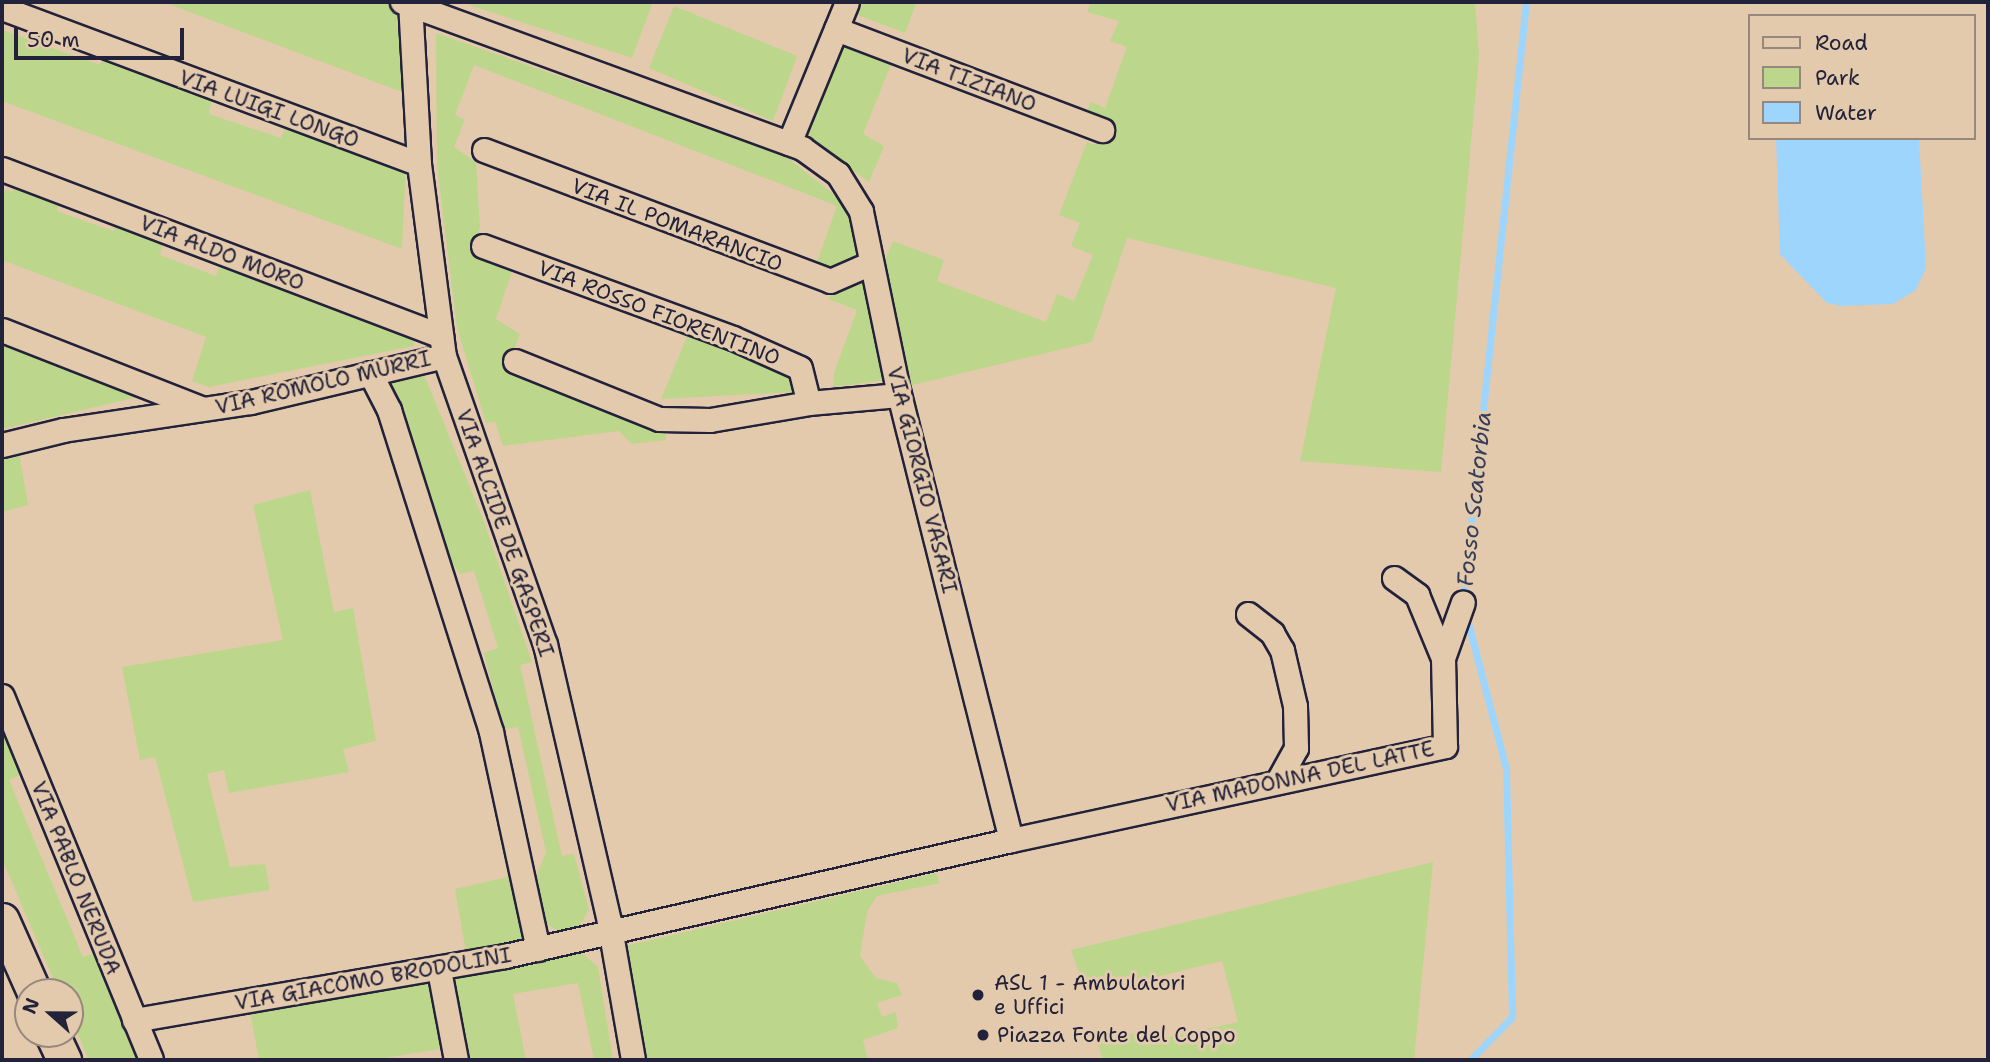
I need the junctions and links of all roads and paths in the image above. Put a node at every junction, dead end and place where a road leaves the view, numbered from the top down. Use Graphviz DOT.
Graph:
graph roads {
  1 [pos="847,2"];
  2 [pos="407,3"];
  3 [pos="2,8"];
  4 [pos="835,29"];
  5 [pos="1102,130"];
  6 [pos="789,143"];
  7 [pos="484,150"];
  8 [pos="419,164"];
  9 [pos="2,169"];
  10 [pos="483,246"];
  11 [pos="872,263"];
  12 [pos="2,330"];
  13 [pos="442,346"];
  14 [pos="514,361"];
  15 [pos="370,373"];
  16 [pos="899,395"];
  17 [pos="809,403"];
  18 [pos="203,409"];
  19 [pos="2,445"];
  20 [pos="1394,578"];
  21 [pos="1463,602"];
  22 [pos="1248,614"];
  23 [pos="1443,658"];
  24 [pos="2,696"];
  25 [pos="1278,781"];
  26 [pos="1012,840"];
  27 [pos="2,920"];
  28 [pos="611,932"];
  29 [pos="538,949"];
  30 [pos="439,970"];
  31 [pos="27,978"];
  32 [pos="134,1020"];
  33 [pos="151,1060"];
  34 [pos="456,1060"];
  35 [pos="633,1060"];
  1 -- 4 [label="street"];
  2 -- 6 [label="street, VIA GIORGIO VASARI"];
  2 -- 8 [label="street, VIA ALCIDE DE GASPERI"];
  3 -- 8 [label="street, VIA LUIGI LONGO"];
  4 -- 5 [label="street, VIA TIZIANO"];
  4 -- 6 [label="street"];
  6 -- 11 [label="street, VIA GIORGIO VASARI"];
  7 -- 11 [label="street, VIA IL POMARANCIO"];
  8 -- 13 [label="street, VIA ALCIDE DE GASPERI"];
  9 -- 13 [label="street, VIA ALDO MORO"];
  10 -- 17 [label="street, VIA ROSSO FIORENTINO"];
  11 -- 16 [label="street, VIA GIORGIO VASARI"];
  12 -- 18 [label="street, VIA ROMOLO MURRI"];
  13 -- 15 [label="street, VIA ROMOLO MURRI"];
  13 -- 28 [label="street, VIA ALCIDE DE GASPERI"];
  14 -- 17 [label="street"];
  15 -- 18 [label="street, VIA ROMOLO MURRI"];
  15 -- 29 [label="street"];
  16 -- 17 [label="street"];
  16 -- 26 [label="street, VIA GIORGIO VASARI"];
  18 -- 19 [label="street, VIA ROMOLO MURRI"];
  20 -- 23 [label="street"];
  21 -- 23 [label="street, VIA MADONNA DEL LATTE"];
  22 -- 25 [label="street"];
  23 -- 25 [label="street, VIA MADONNA DEL LATTE"];
  24 -- 32 [label="street, VIA PABLO NERUDA"];
  25 -- 26 [label="street, VIA MADONNA DEL LATTE"];
  26 -- 28 [label="street"];
  27 -- 31 [label="main road"];
  28 -- 29 [label="street, VIA GIACOMO BRODOLINI"];
  28 -- 35 [label="street, VIA ALCIDE DE GASPERI"];
  29 -- 30 [label="street, VIA GIACOMO BRODOLINI"];
  30 -- 32 [label="street, VIA GIACOMO BRODOLINI"];
  30 -- 34 [label="street"];
  32 -- 33 [label="street, VIA PABLO NERUDA"];
}
